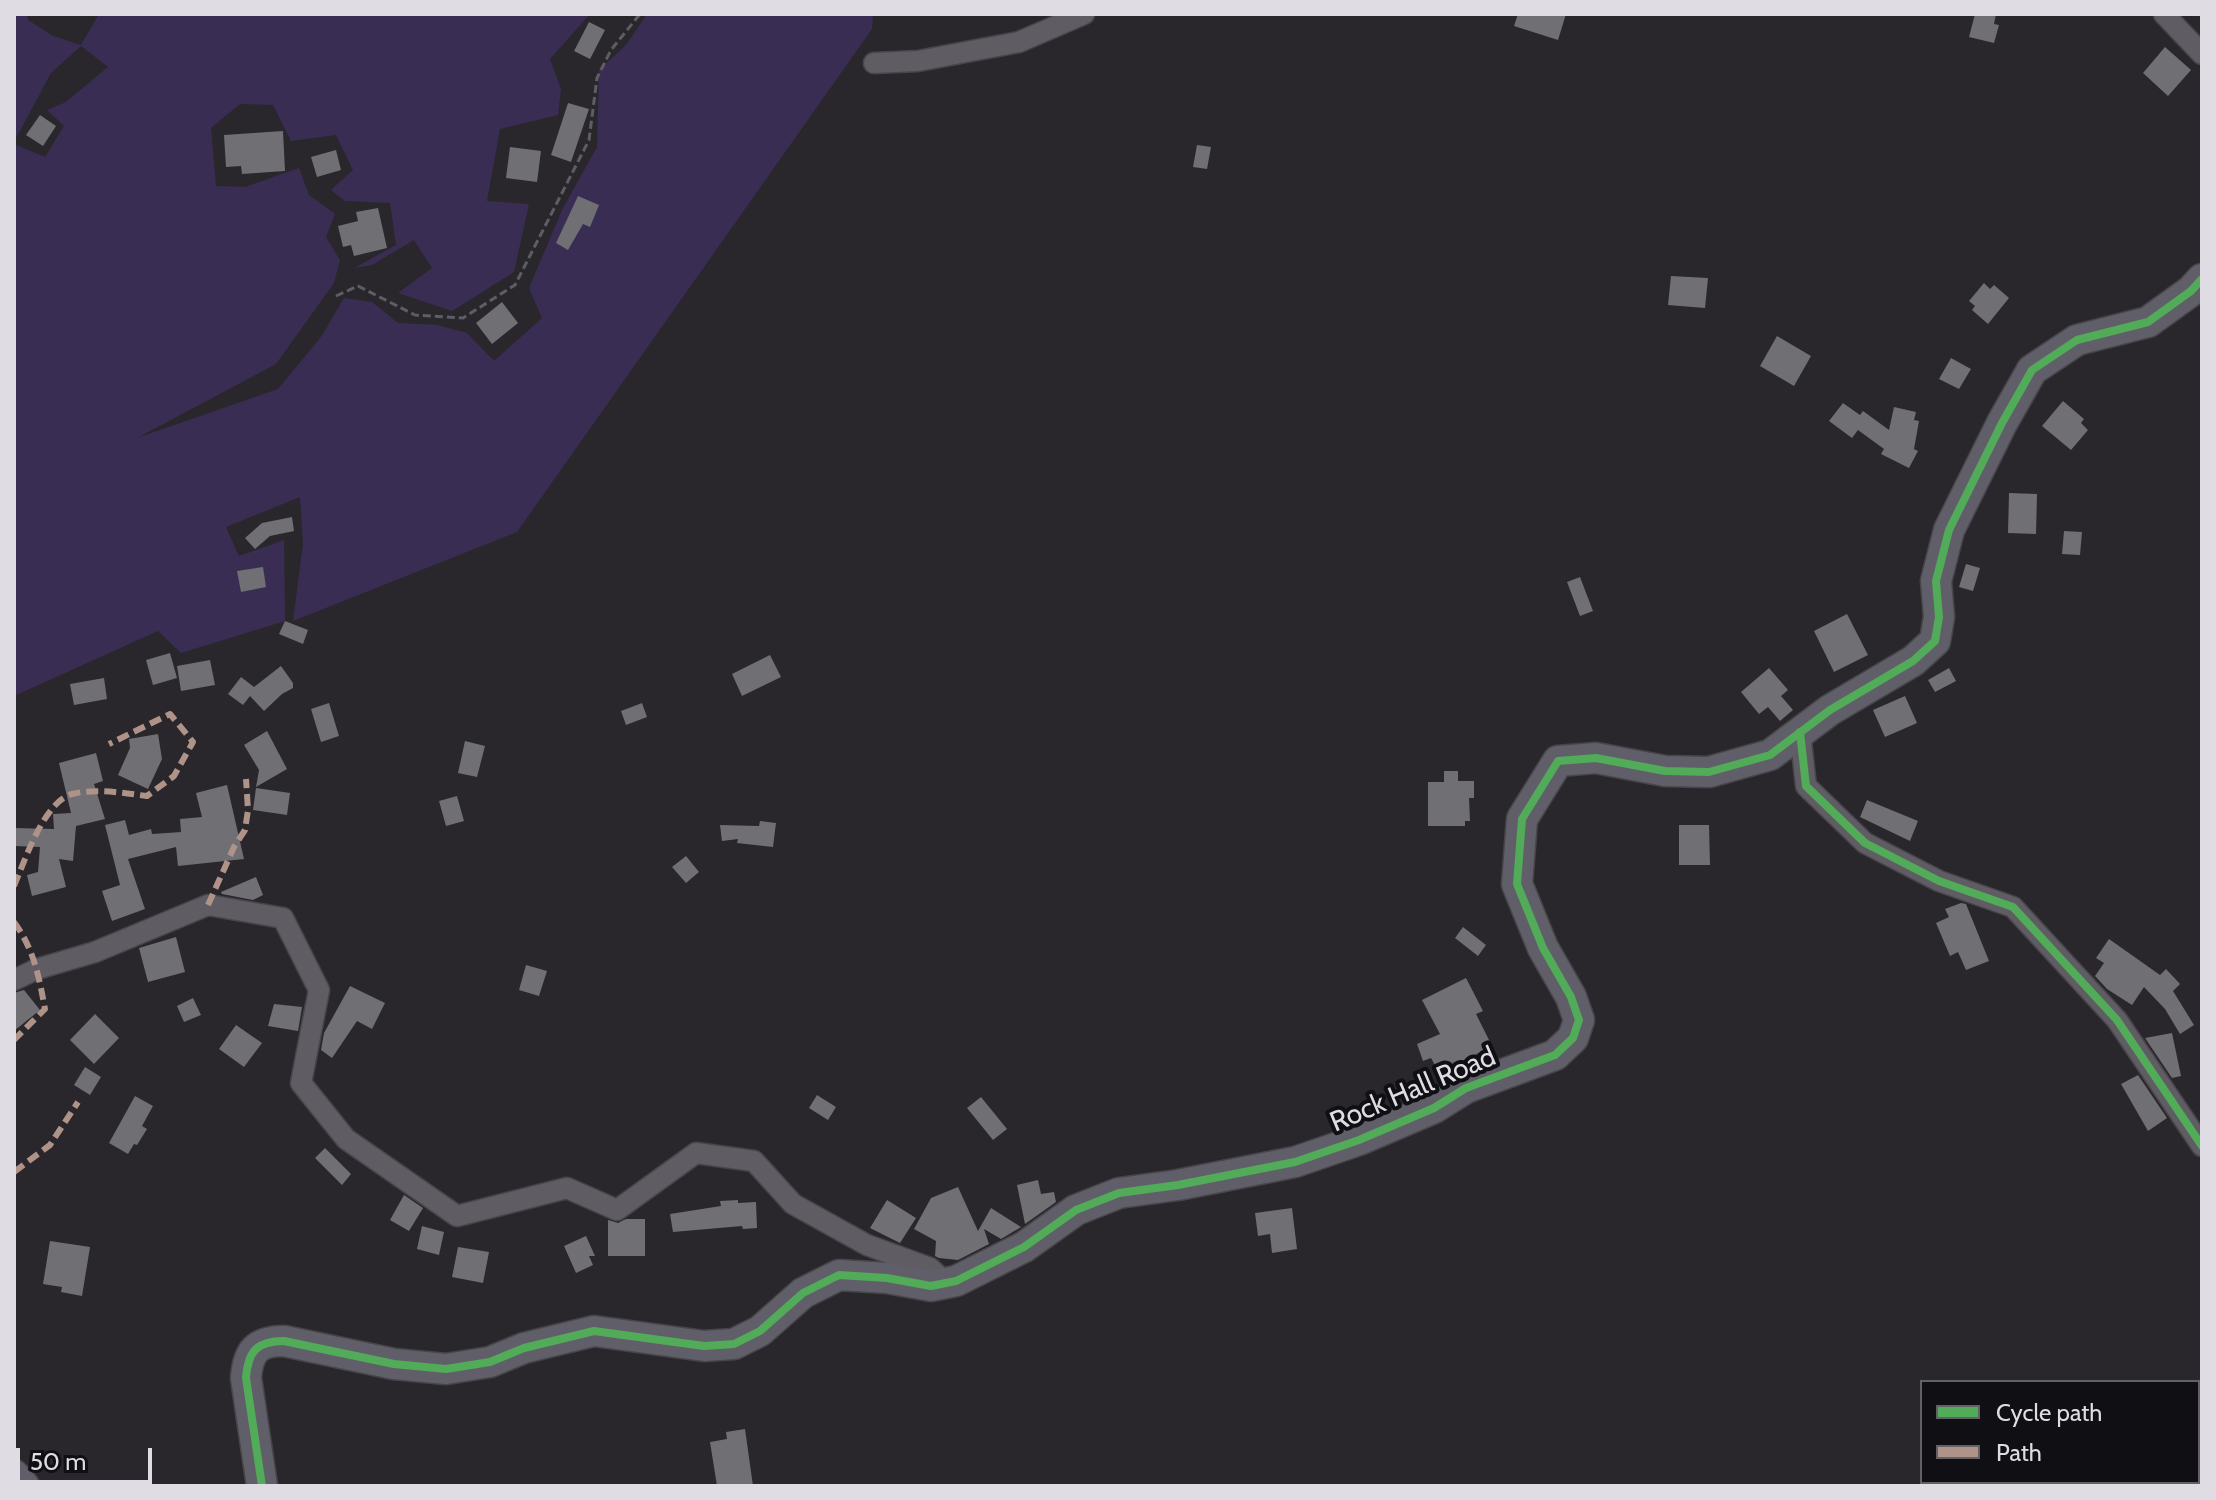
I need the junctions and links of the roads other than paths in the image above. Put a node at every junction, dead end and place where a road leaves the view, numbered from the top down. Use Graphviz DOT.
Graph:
graph roads {
  1 [pos="1084,14"];
  2 [pos="2164,14"];
  3 [pos="2202,54"];
  4 [pos="874,63"];
  5 [pos="2202,279"];
  6 [pos="1800,732"];
  7 [pos="14,980"];
  8 [pos="2202,1146"];
  9 [pos="956,1281"];
  10 [pos="14,1475"];
  11 [pos="24,1486"];
  12 [pos="262,1486"];
  1 -- 4 [label="street"];
  2 -- 3 [label="street"];
  5 -- 6 [label="street, Rock Hall Road"];
  6 -- 8 [label="street"];
  6 -- 9 [label="street, Rock Hall Road"];
  7 -- 9 [label="street"];
  9 -- 12 [label="street, Rock Hall Road"];
  10 -- 11 [label="street"];
}
